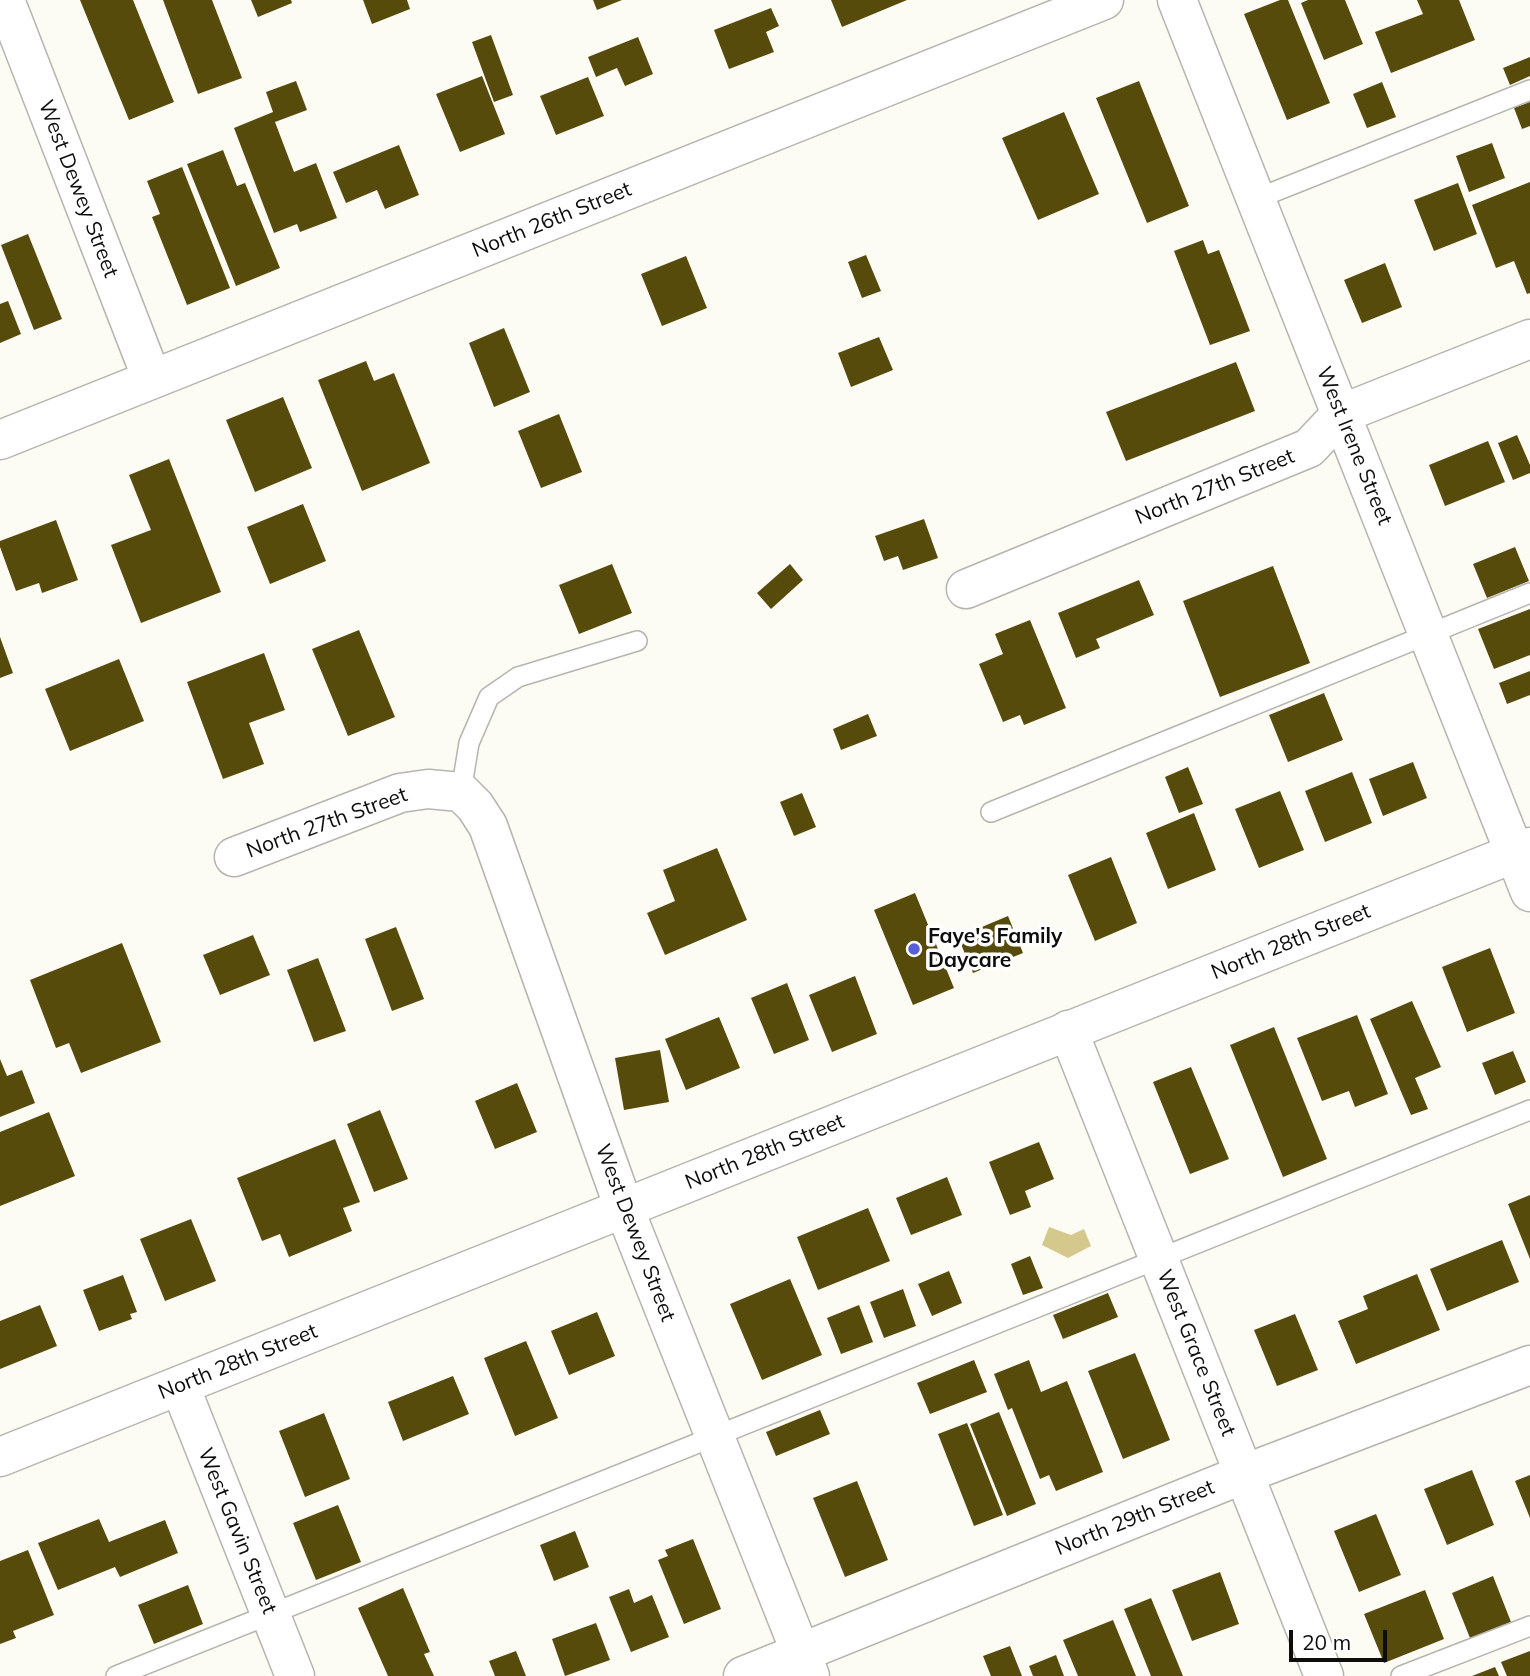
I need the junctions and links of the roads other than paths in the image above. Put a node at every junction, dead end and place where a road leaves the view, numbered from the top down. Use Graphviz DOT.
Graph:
graph roads {
  1 [pos="5,0"];
  2 [pos="1104,0"];
  3 [pos="1177,0"];
  4 [pos="1530,90"];
  5 [pos="1256,199"];
  6 [pos="1530,339"];
  7 [pos="152,379"];
  8 [pos="1341,414"];
  9 [pos="0,440"];
  10 [pos="966,589"];
  11 [pos="1530,593"];
  12 [pos="1428,634"];
  13 [pos="637,641"];
  14 [pos="461,792"];
  15 [pos="991,812"];
  16 [pos="1522,850"];
  17 [pos="234,857"];
  18 [pos="1530,892"];
  19 [pos="1068,1030"];
  20 [pos="1530,1110"];
  21 [pos="624,1208"];
  22 [pos="1159,1260"];
  23 [pos="1530,1365"];
  24 [pos="180,1386"];
  25 [pos="714,1435"];
  26 [pos="0,1458"];
  27 [pos="1244,1474"];
  28 [pos="271,1616"];
  29 [pos="1530,1626"];
  30 [pos="805,1664"];
  31 [pos="116,1676"];
  32 [pos="295,1676"];
  33 [pos="743,1676"];
  34 [pos="1324,1676"];
  35 [pos="1401,1676"];
  1 -- 7 [label="street, West Dewey Street"];
  2 -- 7 [label="street, North 26th Street"];
  3 -- 5 [label="street, West Irene Street"];
  4 -- 5 [label="lane"];
  5 -- 8 [label="street, West Irene Street"];
  6 -- 8 [label="street, North 27th Street"];
  7 -- 9 [label="street, North 26th Street"];
  8 -- 10 [label="street, North 27th Street"];
  8 -- 12 [label="street, West Irene Street"];
  11 -- 12 [label="lane"];
  12 -- 15 [label="lane"];
  12 -- 16 [label="street, West Irene Street"];
  13 -- 14 [label="lane"];
  14 -- 17 [label="street, North 27th Street"];
  14 -- 21 [label="street, West Dewey Street"];
  16 -- 18 [label="street, West Irene Street"];
  16 -- 19 [label="street, North 28th Street"];
  19 -- 21 [label="street, North 28th Street"];
  19 -- 22 [label="street, West Grace Street"];
  20 -- 22 [label="lane"];
  21 -- 24 [label="street, North 28th Street"];
  21 -- 25 [label="street, West Dewey Street"];
  22 -- 25 [label="lane"];
  22 -- 27 [label="street, West Grace Street"];
  23 -- 27 [label="street, North 29th Street"];
  24 -- 26 [label="street, North 28th Street"];
  24 -- 28 [label="street, West Gavin Street"];
  25 -- 28 [label="lane"];
  25 -- 30 [label="street, West Dewey Street"];
  27 -- 30 [label="street, North 29th Street"];
  27 -- 34 [label="street, West Grace Street"];
  28 -- 31 [label="lane"];
  28 -- 32 [label="street, West Gavin Street"];
  29 -- 35 [label="lane"];
  30 -- 33 [label="street, North 29th Street"];
}
